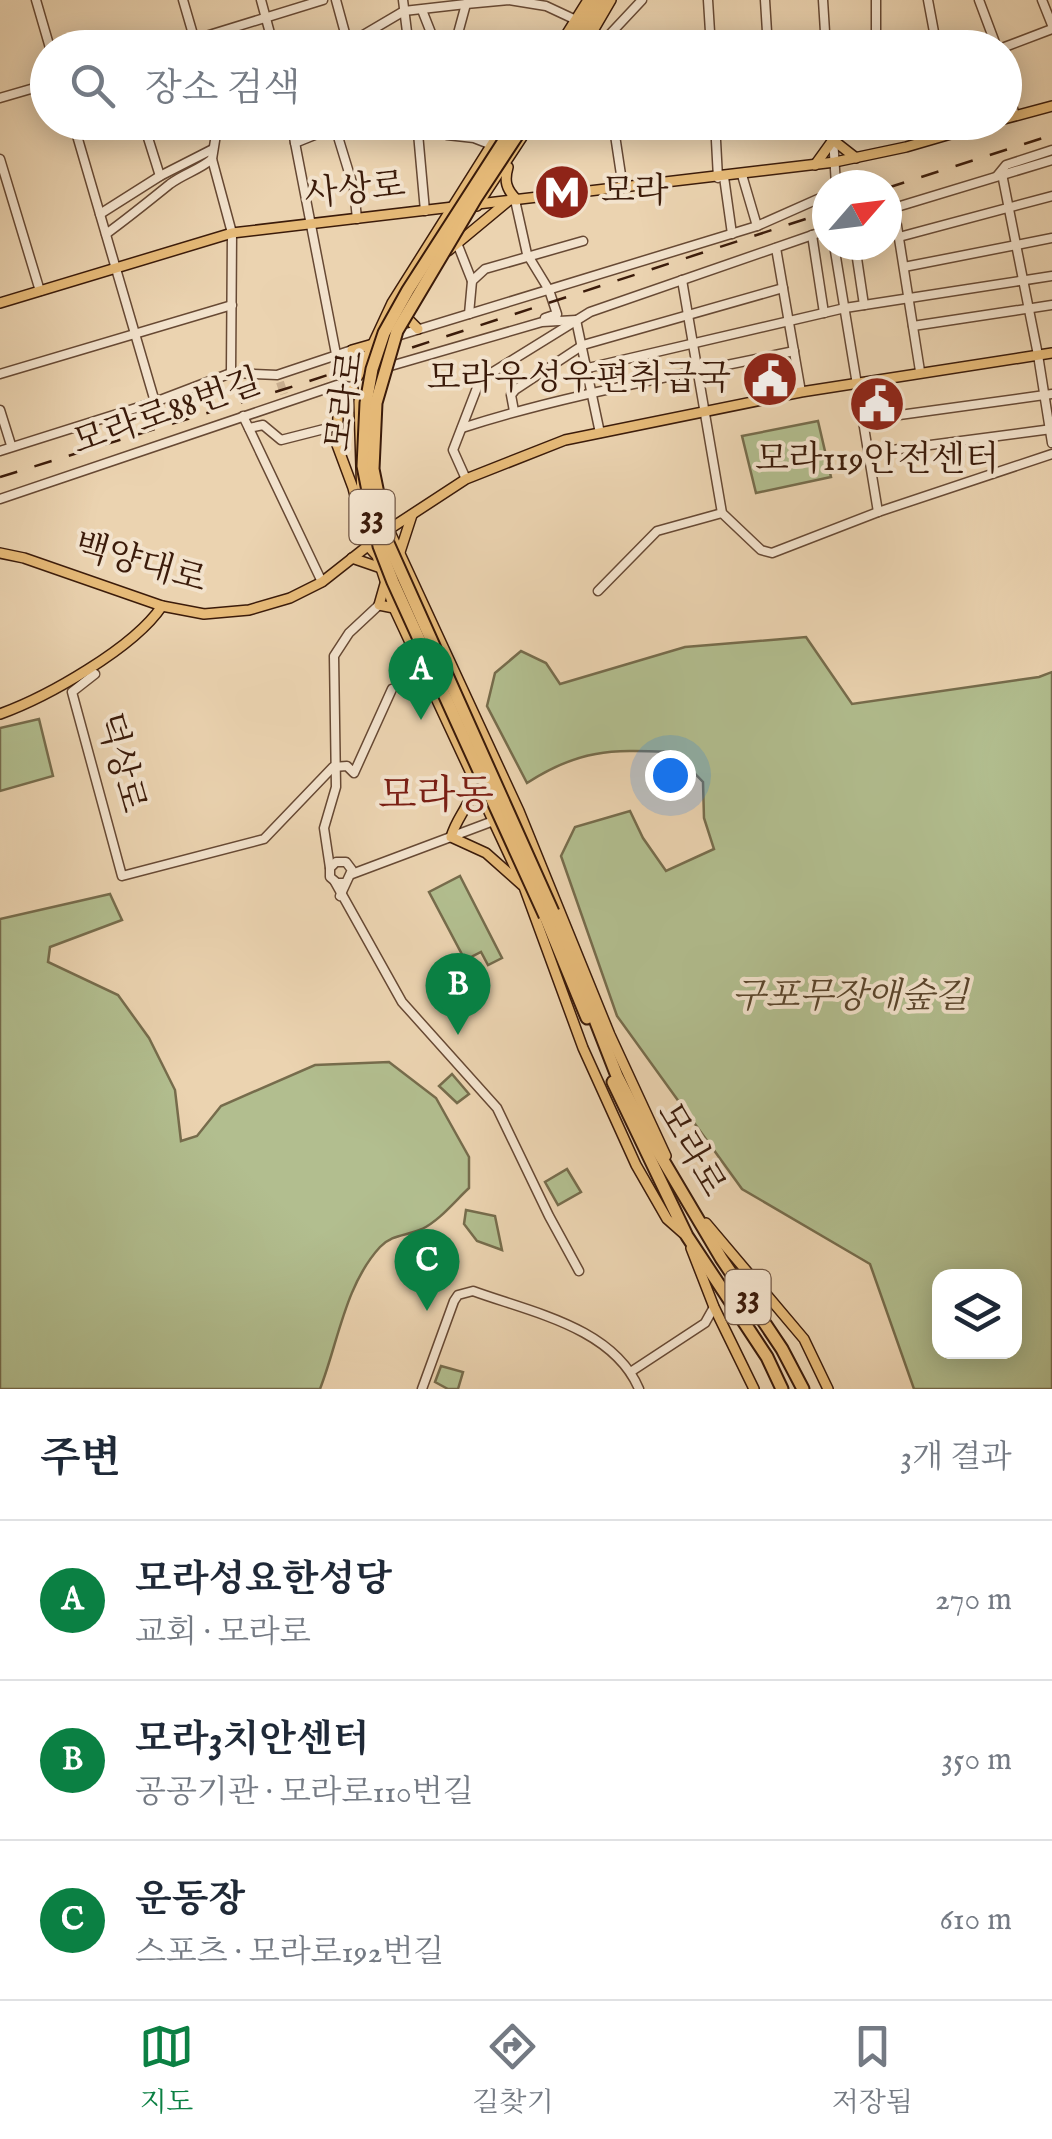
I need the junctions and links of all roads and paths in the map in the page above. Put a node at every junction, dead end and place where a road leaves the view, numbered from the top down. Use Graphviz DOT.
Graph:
graph roads {
  1 [pos="36,0"];
  2 [pos="184,0"];
  3 [pos="261,0"];
  4 [pos="323,0"];
  5 [pos="336,0"];
  6 [pos="403,0"];
  7 [pos="592,0"];
  8 [pos="608,0"];
  9 [pos="642,0"];
  10 [pos="708,0"];
  11 [pos="765,0"];
  12 [pos="823,0"];
  13 [pos="876,0"];
  14 [pos="928,0"];
  15 [pos="979,0"];
  16 [pos="1042,0"];
  17 [pos="466,2"];
  18 [pos="422,10"];
  19 [pos="404,11"];
  20 [pos="266,17"];
  21 [pos="576,20"];
  22 [pos="1052,27"];
  23 [pos="45,30"];
  24 [pos="192,30"];
  25 [pos="231,30"];
  26 [pos="269,30"];
  27 [pos="344,30"];
  28 [pos="374,30"];
  29 [pos="407,30"];
  30 [pos="431,30"];
  31 [pos="458,30"];
  32 [pos="571,30"];
  33 [pos="573,30"];
  34 [pos="594,30"];
  35 [pos="606,30"];
  36 [pos="710,30"];
  37 [pos="767,30"];
  38 [pos="825,30"];
  39 [pos="876,30"];
  40 [pos="934,30"];
  41 [pos="992,30"];
  42 [pos="1022,39"];
  43 [pos="30,89"];
  44 [pos="0,98"];
  45 [pos="1052,106"];
  46 [pos="1022,114"];
  47 [pos="78,140"];
  48 [pos="149,140"];
  49 [pos="215,140"];
  50 [pos="294,140"];
  51 [pos="302,140"];
  52 [pos="339,140"];
  53 [pos="420,140"];
  54 [pos="479,140"];
  55 [pos="495,140"];
  56 [pos="505,140"];
  57 [pos="517,140"];
  58 [pos="520,140"];
  59 [pos="616,140"];
  60 [pos="717,140"];
  61 [pos="833,140"];
  62 [pos="924,140"];
  63 [pos="295,143"];
  64 [pos="492,145"];
  65 [pos="1052,150"];
  66 [pos="212,154"];
  67 [pos="0,158"];
  68 [pos="510,158"];
  69 [pos="856,158"];
  70 [pos="1052,160"];
  71 [pos="834,162"];
  72 [pos="816,165"];
  73 [pos="835,170"];
  74 [pos="742,175"];
  75 [pos="999,175"];
  76 [pos="160,176"];
  77 [pos="721,177"];
  78 [pos="623,188"];
  79 [pos="1052,196"];
  80 [pos="514,200"];
  81 [pos="812,202"];
  82 [pos="478,204"];
  83 [pos="902,206"];
  84 [pos="452,207"];
  85 [pos="1008,208"];
  86 [pos="430,210"];
  87 [pos="100,214"];
  88 [pos="357,219"];
  89 [pos="443,222"];
  90 [pos="310,224"];
  91 [pos="757,226"];
  92 [pos="232,233"];
  93 [pos="106,234"];
  94 [pos="732,234"];
  95 [pos="812,236"];
  96 [pos="902,236"];
  97 [pos="1052,238"];
  98 [pos="583,241"];
  99 [pos="457,243"];
  100 [pos="1016,245"];
  101 [pos="776,248"];
  102 [pos="448,252"];
  103 [pos="527,254"];
  104 [pos="902,256"];
  105 [pos="816,260"];
  106 [pos="837,260"];
  107 [pos="856,260"];
  108 [pos="116,268"];
  109 [pos="904,268"];
  110 [pos="1052,276"];
  111 [pos="682,280"];
  112 [pos="1023,280"];
  113 [pos="472,281"];
  114 [pos="548,287"];
  115 [pos="783,288"];
  116 [pos="40,291"];
  117 [pos="909,298"];
  118 [pos="0,303"];
  119 [pos="232,305"];
  120 [pos="864,305"];
  121 [pos="1052,306"];
  122 [pos="845,308"];
  123 [pos="1029,309"];
  124 [pos="824,313"];
  125 [pos="469,314"];
  126 [pos="688,315"];
  127 [pos="406,317"];
  128 [pos="576,320"];
  129 [pos="789,321"];
  130 [pos="542,322"];
  131 [pos="913,326"];
  132 [pos="418,329"];
  133 [pos="135,334"];
  134 [pos="396,336"];
  135 [pos="373,344"];
  136 [pos="692,344"];
  137 [pos="583,346"];
  138 [pos="352,350"];
  139 [pos="794,351"];
  140 [pos="1052,353"];
  141 [pos="336,354"];
  142 [pos="1038,355"];
  143 [pos="367,358"];
  144 [pos="588,368"];
  145 [pos="697,372"];
  146 [pos="920,372"];
  147 [pos="230,373"];
  148 [pos="383,373"];
  149 [pos="0,374"];
  150 [pos="857,382"];
  151 [pos="354,384"];
  152 [pos="593,392"];
  153 [pos="801,392"];
  154 [pos="1048,395"];
  155 [pos="379,400"];
  156 [pos="359,401"];
  157 [pos="155,402"];
  158 [pos="0,410"];
  159 [pos="514,411"];
  160 [pos="704,414"];
  161 [pos="243,416"];
  162 [pos="863,420"];
  163 [pos="336,426"];
  164 [pos="249,428"];
  165 [pos="462,428"];
  166 [pos="1051,429"];
  167 [pos="600,433"];
  168 [pos="1052,443"];
  169 [pos="12,445"];
  170 [pos="0,451"];
  171 [pos="869,453"];
  172 [pos="1052,454"];
  173 [pos="466,479"];
  174 [pos="0,499"];
  175 [pos="878,512"];
  176 [pos="413,514"];
  177 [pos="722,514"];
  178 [pos="388,530"];
  179 [pos="371,543"];
  180 [pos="0,553"];
  181 [pos="400,555"];
  182 [pos="352,558"];
  183 [pos="383,573"];
  184 [pos="322,582"];
  185 [pos="598,591"];
  186 [pos="379,605"];
  187 [pos="162,606"];
  188 [pos="394,608"];
  189 [pos="429,618"];
  190 [pos="408,637"];
  191 [pos="95,674"];
  192 [pos="392,688"];
  193 [pos="0,714"];
  194 [pos="333,767"];
  195 [pos="474,780"];
  196 [pos="518,811"];
  197 [pos="493,822"];
  198 [pos="450,836"];
  199 [pos="334,865"];
  200 [pos="351,870"];
  201 [pos="339,883"];
  202 [pos="524,887"];
  203 [pos="549,914"];
  204 [pos="672,1173"];
  205 [pos="691,1206"];
  206 [pos="687,1236"];
  207 [pos="579,1270"];
  208 [pos="714,1307"];
  209 [pos="705,1323"];
  210 [pos="725,1327"];
  211 [pos="632,1371"];
  212 [pos="422,1389"];
  213 [pos="639,1389"];
  214 [pos="754,1389"];
  215 [pos="782,1389"];
  216 [pos="803,1389"];
  217 [pos="828,1389"];
  1 -- 23 [label="street"];
  2 -- 24 [label="street"];
  3 -- 20 [label="street"];
  4 -- 20 [label="street"];
  5 -- 27 [label="street"];
  6 -- 19 [label="street"];
  7 -- 21 [label="main road"];
  7 -- 33 [label="highway"];
  8 -- 34 [label="highway"];
  9 -- 35 [label="street"];
  10 -- 36 [label="street"];
  11 -- 37 [label="street"];
  12 -- 38 [label="street"];
  13 -- 39 [label="street"];
  14 -- 40 [label="street"];
  15 -- 41 [label="street"];
  16 -- 22 [label="street"];
  17 -- 18 [label="street"];
  17 -- 21 [label="street"];
  17 -- 31 [label="street"];
  18 -- 19 [label="street"];
  18 -- 30 [label="street"];
  19 -- 28 [label="street"];
  19 -- 29 [label="street"];
  20 -- 25 [label="street"];
  20 -- 26 [label="street"];
  21 -- 32 [label="main road"];
  22 -- 42 [label="street"];
  43 -- 44 [label="street"];
  45 -- 46 [label="main road"];
  47 -- 87 [label="street"];
  48 -- 76 [label="street"];
  49 -- 66 [label="street"];
  50 -- 63 [label="street"];
  51 -- 63 [label="street"];
  52 -- 88 [label="street"];
  53 -- 86 [label="street"];
  54 -- 64 [label="street"];
  55 -- 64 [label="main road, 모라로"];
  56 -- 203 [label="highway, 모라로 / 33, bridge"];
  57 -- 203 [label="highway, 모라로 / 33, bridge"];
  58 -- 68 [label="main road, 모라로"];
  59 -- 78 [label="street"];
  60 -- 77 [label="street"];
  61 -- 69 [label="main road"];
  61 -- 71 [label="street"];
  61 -- 72 [label="main road"];
  62 -- 69 [label="main road, 사상로"];
  63 -- 90 [label="street"];
  64 -- 84 [label="main road, 모라로"];
  65 -- 75 [label="street"];
  66 -- 76 [label="street"];
  66 -- 92 [label="street"];
  66 -- 93 [label="street"];
  67 -- 116 [label="street"];
  68 -- 80 [label="main road"];
  68 -- 82 [label="main road, 모라로"];
  69 -- 71 [label="main road, 사상로"];
  70 -- 75 [label="street"];
  71 -- 72 [label="main road, 사상로"];
  71 -- 73 [label="street"];
  72 -- 74 [label="main road, 사상로"];
  74 -- 77 [label="main road, 사상로"];
  74 -- 91 [label="street"];
  75 -- 83 [label="street"];
  75 -- 85 [label="street"];
  76 -- 87 [label="street"];
  77 -- 78 [label="main road, 사상로"];
  77 -- 94 [label="street"];
  78 -- 80 [label="main road, 사상로"];
  79 -- 85 [label="street"];
  80 -- 82 [label="main road, 사상로"];
  80 -- 99 [label="main road"];
  80 -- 103 [label="street"];
  81 -- 91 [label="street"];
  82 -- 84 [label="main road, 사상로"];
  82 -- 102 [label="main road, 모라로"];
  84 -- 86 [label="main road, 사상로"];
  84 -- 89 [label="main road, 모라로"];
  85 -- 96 [label="street"];
  85 -- 100 [label="street"];
  86 -- 88 [label="main road, 사상로"];
  86 -- 89 [label="main road"];
  87 -- 93 [label="street"];
  88 -- 90 [label="main road, 사상로"];
  89 -- 135 [label="main road, 모라로"];
  90 -- 92 [label="main road, 사상로"];
  90 -- 141 [label="street"];
  91 -- 94 [label="street"];
  92 -- 108 [label="main road, 사상로"];
  92 -- 119 [label="street"];
  93 -- 108 [label="street"];
  94 -- 114 [label="street"];
  95 -- 101 [label="street"];
  97 -- 100 [label="street"];
  98 -- 103 [label="street"];
  99 -- 102 [label="main road"];
  99 -- 113 [label="street"];
  100 -- 109 [label="street"];
  100 -- 112 [label="street"];
  101 -- 111 [label="street"];
  101 -- 115 [label="street"];
  102 -- 127 [label="main road, 모라로"];
  103 -- 113 [label="street"];
  103 -- 114 [label="street"];
  104 -- 109 [label="street"];
  105 -- 124 [label="street"];
  106 -- 122 [label="street"];
  107 -- 120 [label="street"];
  108 -- 116 [label="main road, 사상로"];
  108 -- 133 [label="street"];
  109 -- 117 [label="street"];
  110 -- 112 [label="street"];
  111 -- 126 [label="street"];
  111 -- 128 [label="street"];
  112 -- 117 [label="street"];
  112 -- 123 [label="street"];
  113 -- 125 [label="street"];
  114 -- 125 [label="street"];
  114 -- 130 [label="street"];
  115 -- 126 [label="street"];
  115 -- 129 [label="street"];
  116 -- 118 [label="main road, 사상로"];
  117 -- 120 [label="street"];
  117 -- 131 [label="street"];
  119 -- 133 [label="street"];
  119 -- 147 [label="street"];
  120 -- 122 [label="street"];
  121 -- 123 [label="street"];
  122 -- 124 [label="street"];
  122 -- 150 [label="street"];
  123 -- 131 [label="street"];
  123 -- 142 [label="street"];
  124 -- 129 [label="street"];
  125 -- 132 [label="street"];
  126 -- 136 [label="street"];
  126 -- 137 [label="street"];
  127 -- 132 [label="main road"];
  127 -- 134 [label="main road, 모라로"];
  128 -- 130 [label="street, 모라로"];
  128 -- 137 [label="street"];
  128 -- 165 [label="street"];
  129 -- 136 [label="street"];
  129 -- 139 [label="street"];
  130 -- 148 [label="street, 모라로"];
  131 -- 146 [label="street"];
  132 -- 134 [label="street"];
  133 -- 149 [label="street"];
  133 -- 157 [label="street"];
  134 -- 148 [label="main road, 모라로"];
  135 -- 138 [label="main road"];
  135 -- 143 [label="main road, 모라로"];
  136 -- 144 [label="street"];
  136 -- 145 [label="street"];
  137 -- 144 [label="street"];
  137 -- 159 [label="street"];
  138 -- 141 [label="street, 모라로"];
  138 -- 143 [label="main road"];
  139 -- 145 [label="street"];
  139 -- 153 [label="street"];
  140 -- 142 [label="main road, 백양대로"];
  141 -- 147 [label="street, 모라로"];
  142 -- 146 [label="main road, 백양대로"];
  142 -- 154 [label="street"];
  143 -- 151 [label="main road, 모라로"];
  144 -- 152 [label="street"];
  145 -- 152 [label="street"];
  145 -- 160 [label="street"];
  146 -- 150 [label="main road, 백양대로"];
  147 -- 157 [label="street"];
  148 -- 151 [label="main road"];
  148 -- 155 [label="main road"];
  150 -- 153 [label="main road, 백양대로"];
  150 -- 162 [label="street"];
  151 -- 156 [label="main road"];
  151 -- 161 [label="street, 모라로88번길"];
  151 -- 163 [label="main road, 모라로"];
  152 -- 159 [label="street"];
  152 -- 167 [label="street"];
  153 -- 160 [label="main road, 백양대로"];
  154 -- 162 [label="street"];
  154 -- 166 [label="street"];
  155 -- 156 [label="main road"];
  155 -- 178 [label="main road, 모라로"];
  156 -- 179 [label="main road, 모라로"];
  157 -- 169 [label="street"];
  158 -- 169 [label="street"];
  159 -- 165 [label="street"];
  160 -- 167 [label="main road, 백양대로"];
  160 -- 177 [label="street"];
  161 -- 164 [label="street"];
  161 -- 174 [label="street, 모라로88번길"];
  162 -- 171 [label="street"];
  163 -- 164 [label="street"];
  163 -- 179 [label="main road, 모라로"];
  164 -- 184 [label="street"];
  165 -- 173 [label="street"];
  166 -- 168 [label="street"];
  166 -- 171 [label="street"];
  167 -- 173 [label="main road, 백양대로"];
  169 -- 170 [label="street"];
  171 -- 175 [label="street"];
  172 -- 175 [label="street"];
  173 -- 176 [label="main road, 백양대로"];
  175 -- 177 [label="street"];
  176 -- 178 [label="main road, 백양대로"];
  176 -- 181 [label="main road"];
  177 -- 185 [label="street"];
  178 -- 179 [label="main road, 백양대로"];
  178 -- 181 [label="main road, 모라로"];
  179 -- 182 [label="main road, 백양대로"];
  179 -- 183 [label="main road, 모라로"];
  180 -- 187 [label="main road, 백양대로"];
  181 -- 189 [label="main road, 모라로"];
  182 -- 183 [label="main road"];
  182 -- 184 [label="main road, 백양대로"];
  183 -- 186 [label="main road"];
  183 -- 188 [label="main road, 모라로"];
  184 -- 187 [label="main road, 백양대로"];
  186 -- 188 [label="main road"];
  186 -- 194 [label="street"];
  187 -- 193 [label="main road, 덕상로"];
  188 -- 190 [label="main road, 모라로"];
  189 -- 190 [label="main road"];
  189 -- 196 [label="main road, 모라로"];
  190 -- 195 [label="main road, 모라로"];
  191 -- 194 [label="street, 덕상로"];
  192 -- 194 [label="street"];
  194 -- 199 [label="street"];
  195 -- 197 [label="main road, 모라로"];
  195 -- 198 [label="main road"];
  196 -- 197 [label="street"];
  196 -- 204 [label="main road, 모라로"];
  197 -- 198 [label="street"];
  197 -- 202 [label="main road, 모라로"];
  198 -- 200 [label="street"];
  198 -- 202 [label="main road"];
  199 -- 200 [label="street"];
  199 -- 201 [label="street"];
  200 -- 201 [label="street"];
  201 -- 207 [label="street"];
  202 -- 206 [label="main road, 모라로"];
  203 -- 204 [label="highway, 모라로 / 33"];
  203 -- 206 [label="highway, 모라로 / 33"];
  204 -- 205 [label="highway, 모라로 / 33"];
  205 -- 216 [label="highway, 모라로 / 33"];
  205 -- 217 [label="main road"];
  206 -- 208 [label="main road, 모라로"];
  206 -- 215 [label="highway, 모라로 / 33"];
  208 -- 209 [label="street"];
  208 -- 210 [label="main road, 모라로"];
  209 -- 210 [label="street"];
  209 -- 211 [label="street"];
  210 -- 214 [label="main road, 모라로"];
  211 -- 212 [label="street"];
  211 -- 213 [label="street"];
}
